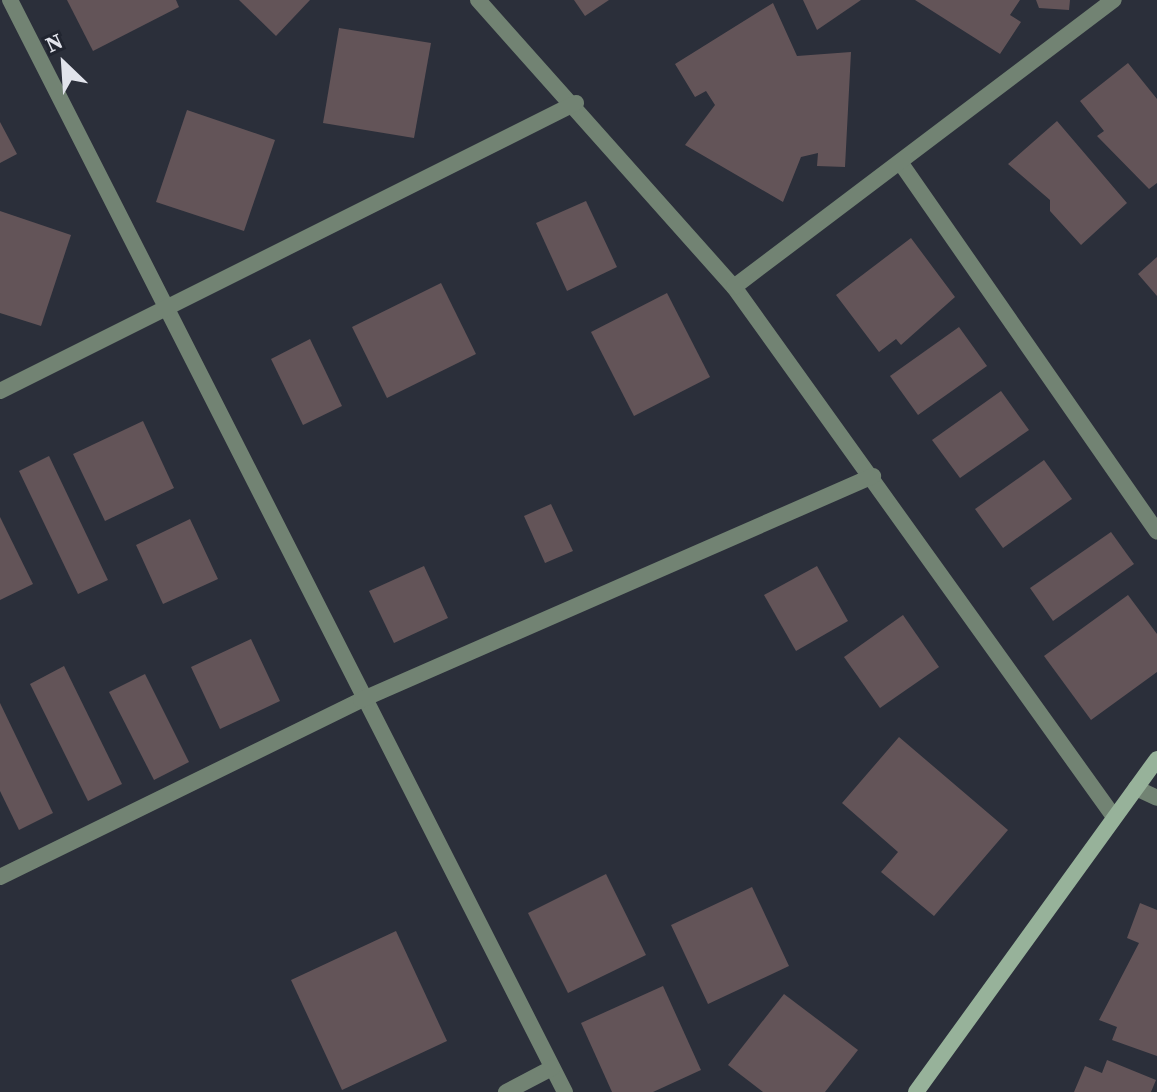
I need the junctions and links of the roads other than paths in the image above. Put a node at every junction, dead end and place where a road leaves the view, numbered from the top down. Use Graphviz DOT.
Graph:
graph roads {
  1 [pos="10,0"];
  2 [pos="478,0"];
  3 [pos="1114,0"];
  4 [pos="576,103"];
  5 [pos="900,162"];
  6 [pos="734,287"];
  7 [pos="168,312"];
  8 [pos="0,391"];
  9 [pos="873,476"];
  10 [pos="1157,532"];
  11 [pos="361,700"];
  12 [pos="1157,759"];
  13 [pos="1136,788"];
  14 [pos="1157,798"];
  15 [pos="1114,817"];
  16 [pos="0,877"];
  17 [pos="552,1068"];
  18 [pos="506,1092"];
  19 [pos="565,1092"];
  20 [pos="916,1092"];
  1 -- 7 [label="street"];
  2 -- 4 [label="street"];
  3 -- 5 [label="street"];
  4 -- 6 [label="street"];
  4 -- 7 [label="street"];
  5 -- 6 [label="street"];
  5 -- 10 [label="street"];
  6 -- 9 [label="street"];
  7 -- 8 [label="street"];
  7 -- 11 [label="street"];
  9 -- 11 [label="street"];
  9 -- 15 [label="street"];
  11 -- 16 [label="street"];
  11 -- 17 [label="street"];
  12 -- 13 [label="street"];
  13 -- 14 [label="street"];
  13 -- 15 [label="street"];
  15 -- 20 [label="street"];
  17 -- 18 [label="street"];
  17 -- 19 [label="street"];
}
